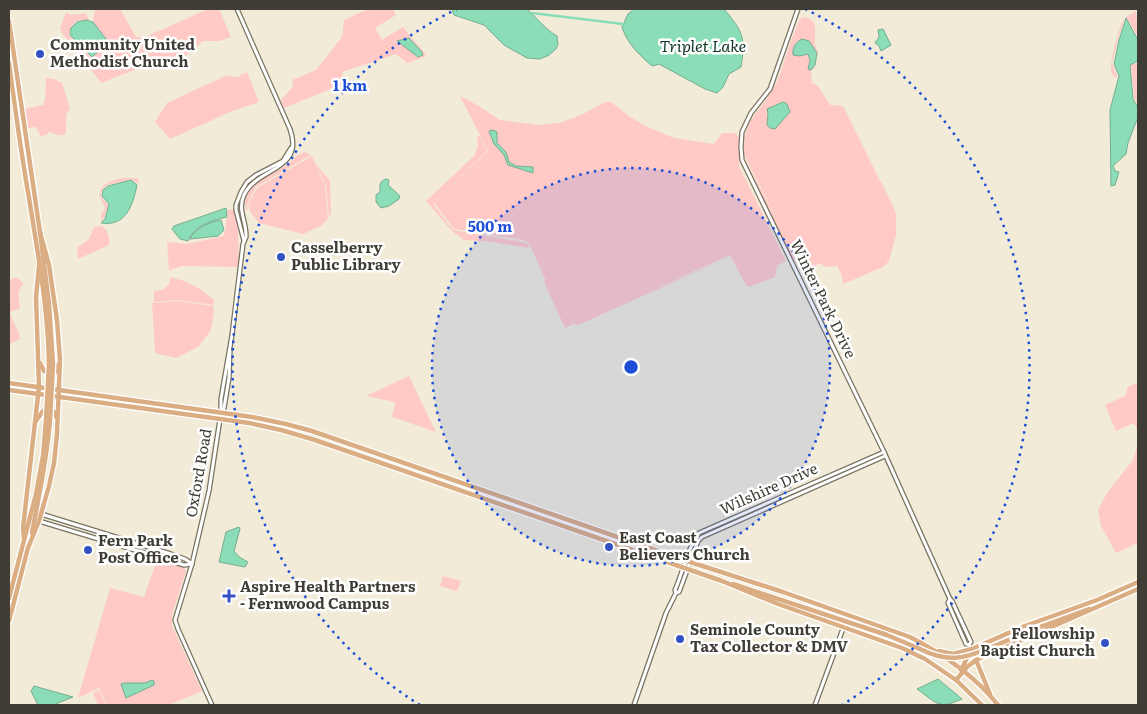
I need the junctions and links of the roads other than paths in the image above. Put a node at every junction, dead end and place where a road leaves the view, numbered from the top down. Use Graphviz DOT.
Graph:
graph roads {
  1 [pos="237,9"];
  2 [pos="798,9"];
  3 [pos="9,22"];
  4 [pos="9,41"];
  5 [pos="14,54"];
  6 [pos="9,62"];
  7 [pos="10,69"];
  8 [pos="17,78"];
  9 [pos="15,106"];
  10 [pos="22,118"];
  11 [pos="24,168"];
  12 [pos="32,179"];
  13 [pos="40,232"];
  14 [pos="39,260"];
  15 [pos="39,359"];
  16 [pos="60,360"];
  17 [pos="51,364"];
  18 [pos="9,383"];
  19 [pos="39,387"];
  20 [pos="9,390"];
  21 [pos="60,390"];
  22 [pos="38,394"];
  23 [pos="59,397"];
  24 [pos="221,413"];
  25 [pos="220,419"];
  26 [pos="48,420"];
  27 [pos="58,422"];
  28 [pos="35,423"];
  29 [pos="292,425"];
  30 [pos="281,430"];
  31 [pos="307,430"];
  32 [pos="292,433"];
  33 [pos="884,454"];
  34 [pos="470,486"];
  35 [pos="458,490"];
  36 [pos="481,490"];
  37 [pos="472,494"];
  38 [pos="41,514"];
  39 [pos="39,521"];
  40 [pos="72,523"];
  41 [pos="88,528"];
  42 [pos="577,530"];
  43 [pos="597,530"];
  44 [pos="70,531"];
  45 [pos="100,532"];
  46 [pos="612,535"];
  47 [pos="86,536"];
  48 [pos="597,538"];
  49 [pos="24,539"];
  50 [pos="98,539"];
  51 [pos="30,544"];
  52 [pos="158,550"];
  53 [pos="156,557"];
  54 [pos="688,561"];
  55 [pos="192,564"];
  56 [pos="686,569"];
  57 [pos="722,581"];
  58 [pos="1138,582"];
  59 [pos="1138,589"];
  60 [pos="1130,593"];
  61 [pos="9,598"];
  62 [pos="848,614"];
  63 [pos="9,621"];
  64 [pos="846,621"];
  65 [pos="843,627"];
  66 [pos="929,647"];
  67 [pos="970,647"];
  68 [pos="976,660"];
  69 [pos="963,670"];
  70 [pos="955,679"];
  71 [pos="990,696"];
  72 [pos="212,705"];
  73 [pos="634,705"];
  74 [pos="815,705"];
  75 [pos="982,705"];
  76 [pos="998,705"];
  1 -- 24 [label="street, Oxford Road"];
  2 -- 33 [label="street, Winter Park Drive"];
  3 -- 5 [label="main road"];
  4 -- 5 [label="main road"];
  5 -- 8 [label="main road"];
  6 -- 7 [label="main road"];
  7 -- 8 [label="main road"];
  7 -- 9 [label="main road"];
  8 -- 10 [label="main road"];
  9 -- 10 [label="main road"];
  9 -- 11 [label="main road"];
  10 -- 12 [label="main road"];
  11 -- 12 [label="main road"];
  11 -- 14 [label="main road"];
  12 -- 13 [label="main road"];
  13 -- 16 [label="main road"];
  13 -- 17 [label="main road"];
  14 -- 15 [label="main road"];
  14 -- 17 [label="main road"];
  15 -- 16 [label="main road"];
  15 -- 19 [label="main road"];
  16 -- 21 [label="main road"];
  17 -- 26 [label="main road, bridge"];
  18 -- 19 [label="main road"];
  19 -- 21 [label="main road"];
  19 -- 22 [label="main road"];
  20 -- 22 [label="main road"];
  21 -- 23 [label="main road"];
  21 -- 24 [label="main road"];
  22 -- 23 [label="main road"];
  22 -- 28 [label="main road"];
  23 -- 25 [label="main road"];
  23 -- 27 [label="main road"];
  24 -- 25 [label="street, Oxford Road"];
  24 -- 29 [label="main road"];
  25 -- 30 [label="main road"];
  25 -- 55 [label="street, Oxford Road"];
  26 -- 49 [label="main road"];
  26 -- 51 [label="main road"];
  27 -- 28 [label="main road"];
  27 -- 38 [label="main road"];
  28 -- 49 [label="main road"];
  29 -- 30 [label="main road"];
  29 -- 31 [label="main road"];
  30 -- 32 [label="main road"];
  31 -- 32 [label="main road"];
  31 -- 34 [label="main road"];
  32 -- 35 [label="main road"];
  33 -- 54 [label="street, Wilshire Drive"];
  33 -- 67 [label="street, Winter Park Drive"];
  34 -- 35 [label="main road"];
  34 -- 36 [label="main road"];
  35 -- 37 [label="main road"];
  36 -- 37 [label="main road"];
  36 -- 43 [label="main road"];
  37 -- 42 [label="main road"];
  38 -- 39 [label="main road"];
  38 -- 40 [label="street"];
  39 -- 44 [label="street"];
  39 -- 51 [label="main road"];
  40 -- 41 [label="street"];
  40 -- 44 [label="street"];
  41 -- 45 [label="street"];
  41 -- 47 [label="street"];
  42 -- 43 [label="main road"];
  42 -- 48 [label="main road"];
  43 -- 46 [label="main road"];
  44 -- 47 [label="street"];
  45 -- 50 [label="street"];
  45 -- 52 [label="street"];
  46 -- 48 [label="main road"];
  46 -- 54 [label="main road"];
  47 -- 50 [label="street"];
  48 -- 56 [label="main road"];
  49 -- 61 [label="main road"];
  50 -- 53 [label="street"];
  51 -- 63 [label="main road"];
  52 -- 53 [label="street"];
  52 -- 55 [label="street"];
  53 -- 55 [label="street"];
  54 -- 56 [label="street, Wilshire Drive"];
  54 -- 62 [label="main road"];
  55 -- 72 [label="street, Oxford Road"];
  56 -- 57 [label="main road"];
  56 -- 73 [label="street, Wilshire Drive"];
  57 -- 64 [label="main road"];
  57 -- 65 [label="main road"];
  58 -- 67 [label="main road"];
  59 -- 60 [label="main road"];
  60 -- 64 [label="main road, bridge"];
  60 -- 68 [label="main road"];
  62 -- 64 [label="street"];
  62 -- 66 [label="main road"];
  64 -- 65 [label="street"];
  65 -- 70 [label="main road"];
  65 -- 74 [label="street"];
  66 -- 67 [label="main road"];
  66 -- 69 [label="main road"];
  67 -- 68 [label="street, Winter Park Drive"];
  67 -- 69 [label="main road"];
  68 -- 69 [label="main road"];
  68 -- 71 [label="main road, Winter Park Drive"];
  69 -- 70 [label="main road"];
  69 -- 71 [label="main road"];
  70 -- 75 [label="main road"];
  71 -- 76 [label="main road"];
}
